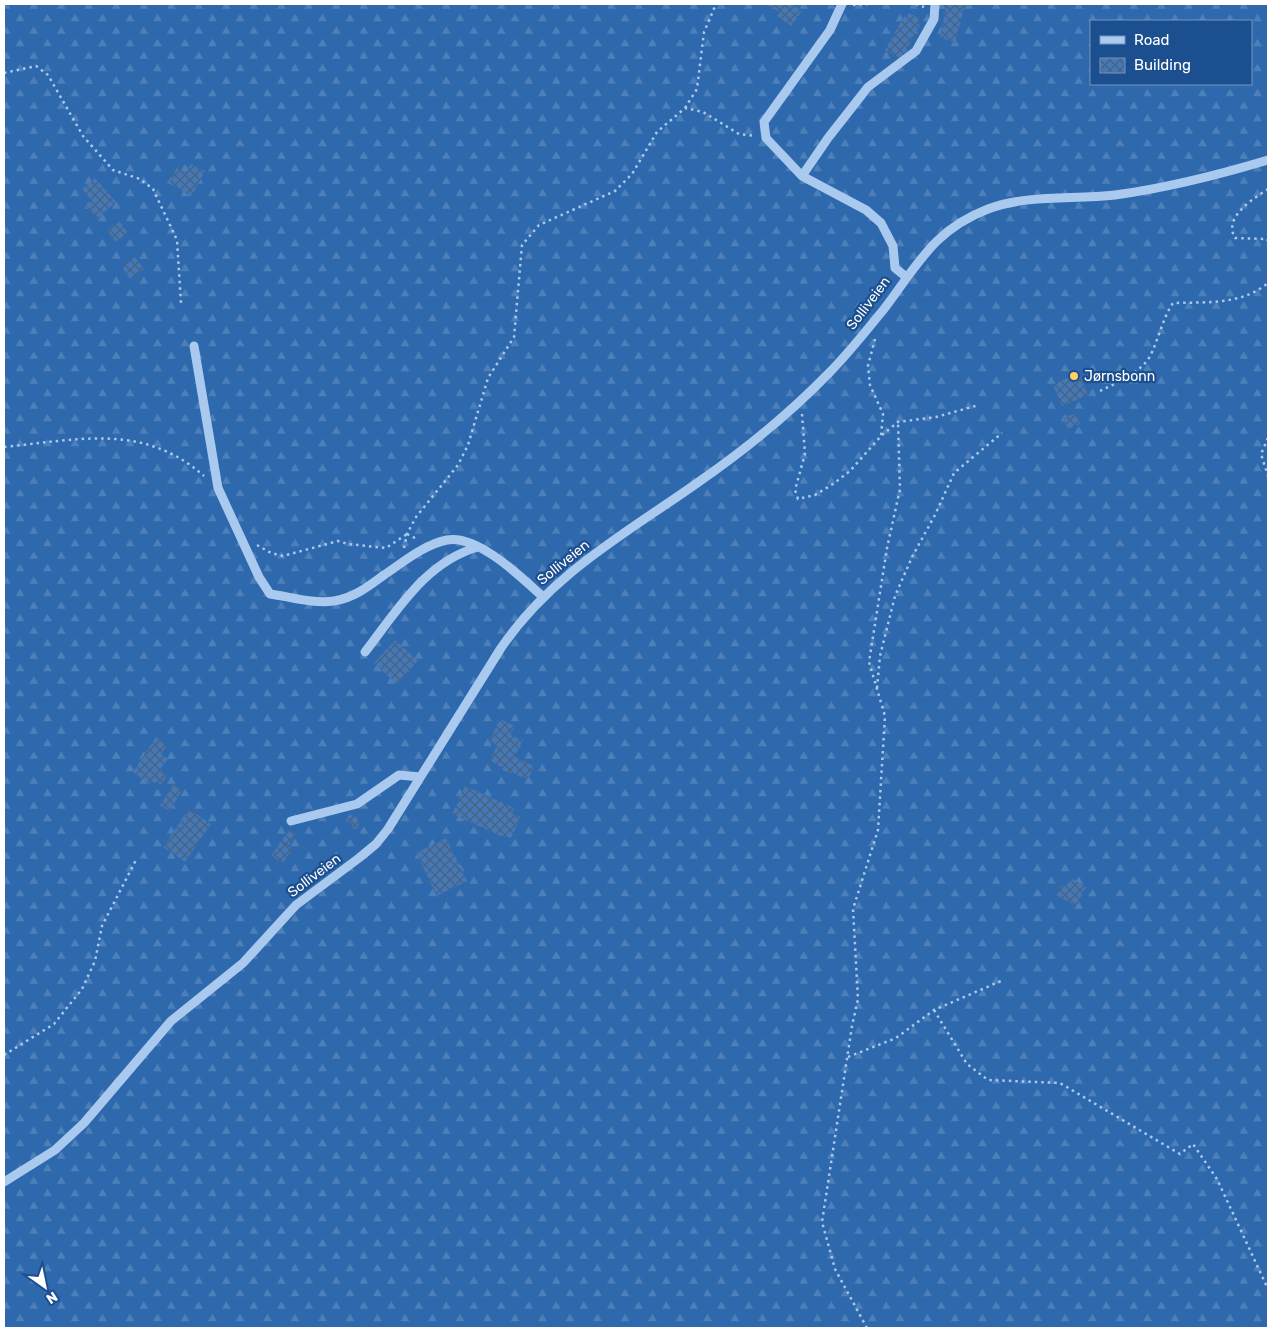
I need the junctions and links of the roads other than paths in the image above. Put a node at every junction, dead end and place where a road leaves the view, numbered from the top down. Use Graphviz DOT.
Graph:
graph roads {
  1 [pos="842,4"];
  2 [pos="936,4"];
  3 [pos="1268,160"];
  4 [pos="802,176"];
  5 [pos="905,276"];
  6 [pos="194,346"];
  7 [pos="478,546"];
  8 [pos="542,596"];
  9 [pos="366,652"];
  10 [pos="420,777"];
  11 [pos="290,821"];
  12 [pos="4,1182"];
  1 -- 4 [label="street"];
  2 -- 4 [label="street"];
  3 -- 5 [label="street, Solliveien"];
  4 -- 5 [label="street"];
  5 -- 8 [label="street, Solliveien"];
  6 -- 7 [label="street"];
  7 -- 8 [label="street"];
  7 -- 9 [label="street"];
  8 -- 10 [label="street, Solliveien"];
  10 -- 11 [label="street"];
  10 -- 12 [label="street, Solliveien"];
}
